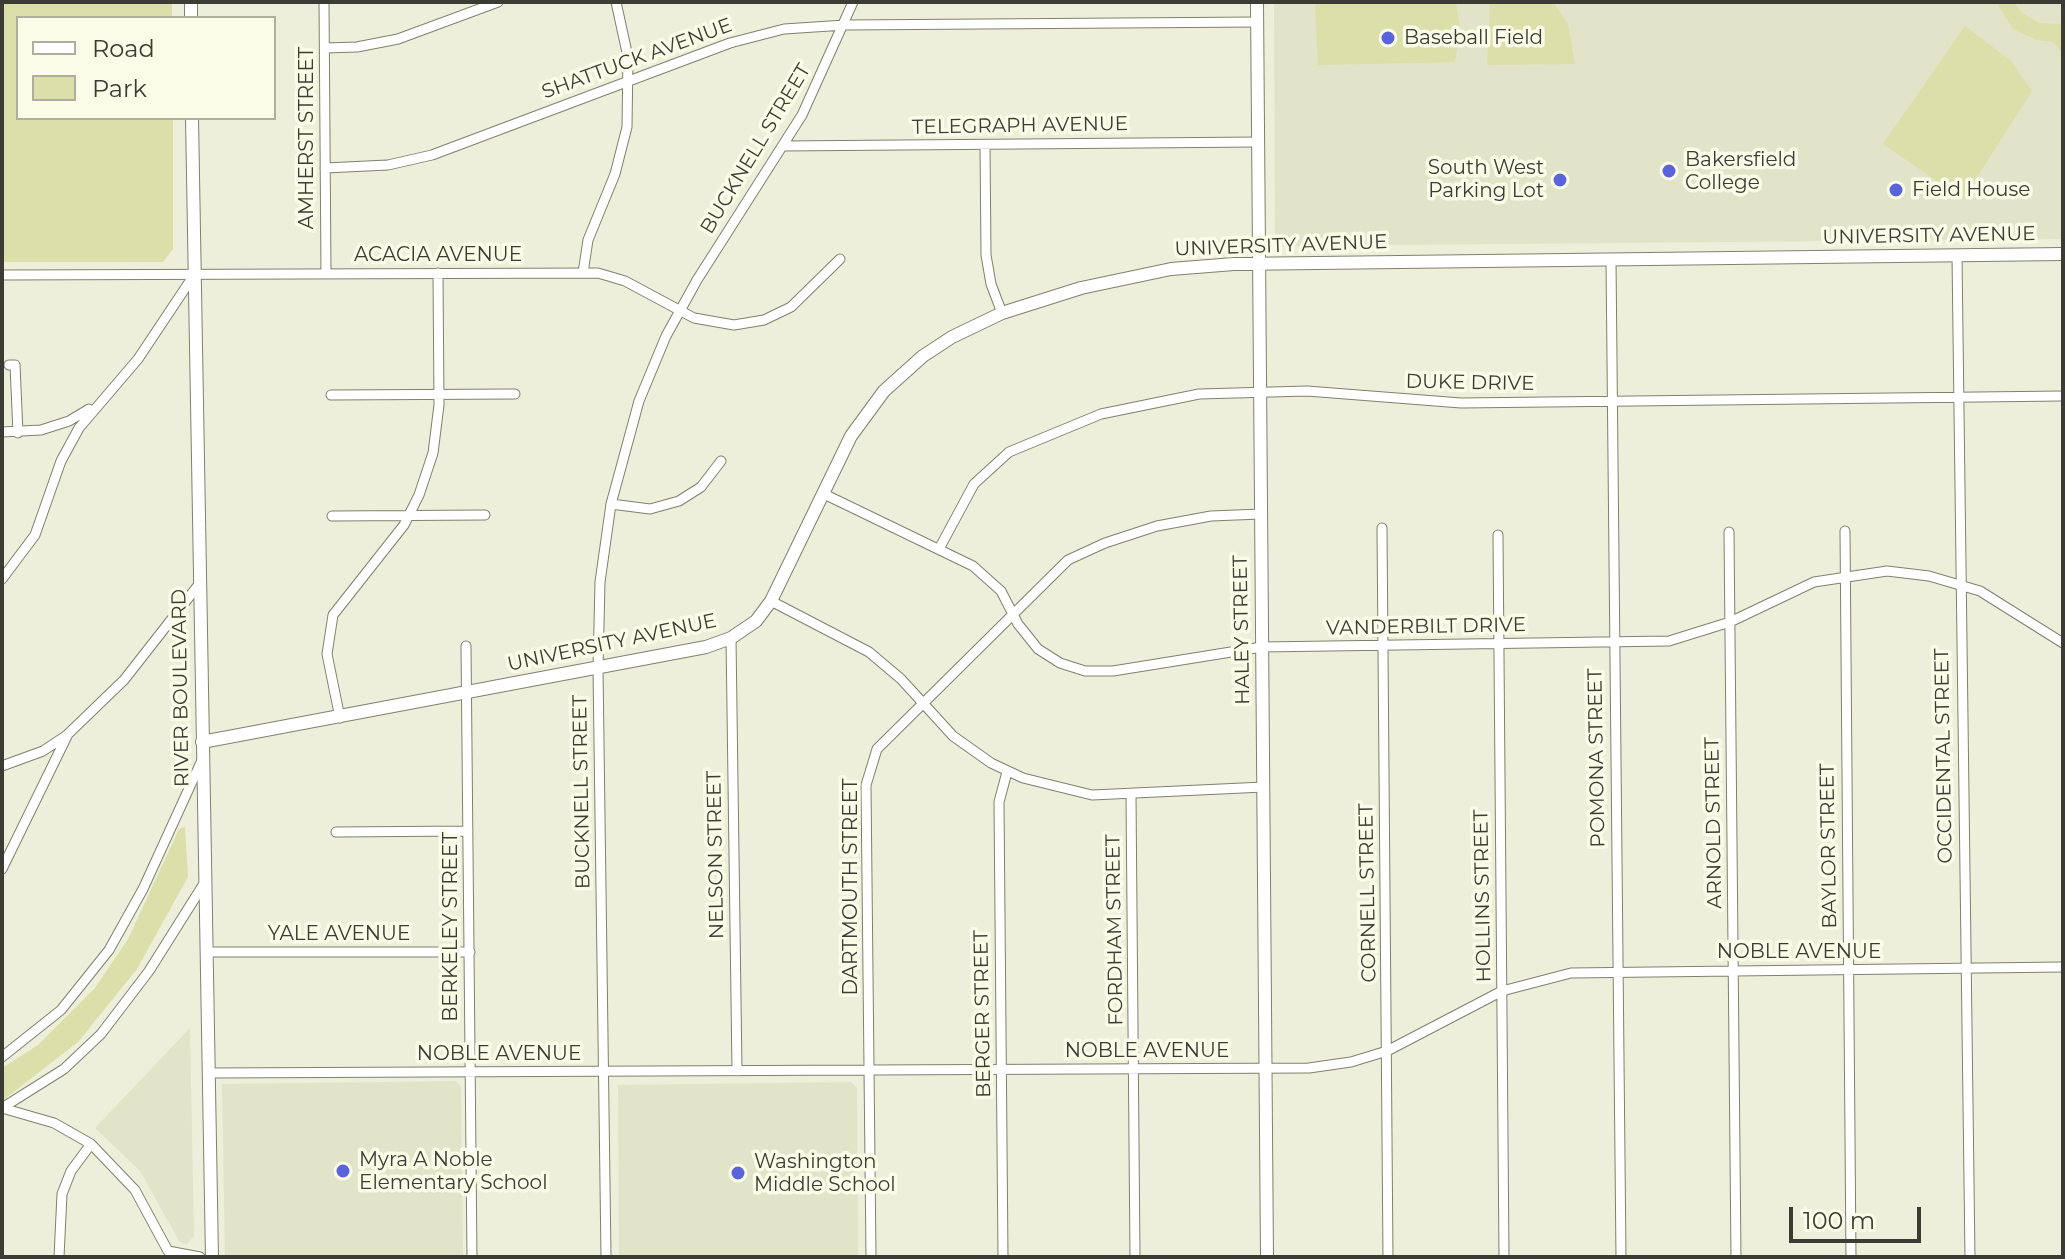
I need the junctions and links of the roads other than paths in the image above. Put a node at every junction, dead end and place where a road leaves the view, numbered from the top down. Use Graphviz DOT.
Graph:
graph roads {
  1 [pos="324,2"];
  2 [pos="498,2"];
  3 [pos="616,2"];
  4 [pos="853,2"];
  5 [pos="1257,2"];
  6 [pos="1257,22"];
  7 [pos="845,25"];
  8 [pos="325,48"];
  9 [pos="629,81"];
  10 [pos="192,120"];
  11 [pos="1258,142"];
  12 [pos="985,145"];
  13 [pos="783,146"];
  14 [pos="325,168"];
  15 [pos="2063,254"];
  16 [pos="1957,256"];
  17 [pos="840,259"];
  18 [pos="1611,260"];
  19 [pos="1260,264"];
  20 [pos="438,273"];
  21 [pos="583,273"];
  22 [pos="326,274"];
  23 [pos="2,275"];
  24 [pos="194,275"];
  25 [pos="679,311"];
  26 [pos="1002,313"];
  27 [pos="9,365"];
  28 [pos="1260,391"];
  29 [pos="439,394"];
  30 [pos="515,394"];
  31 [pos="331,395"];
  32 [pos="2063,396"];
  33 [pos="1959,397"];
  34 [pos="101,400"];
  35 [pos="1612,401"];
  36 [pos="2,432"];
  37 [pos="18,433"];
  38 [pos="721,461"];
  39 [pos="824,494"];
  40 [pos="611,504"];
  41 [pos="1261,514"];
  42 [pos="410,515"];
  43 [pos="485,515"];
  44 [pos="332,516"];
  45 [pos="1382,528"];
  46 [pos="1845,531"];
  47 [pos="1729,532"];
  48 [pos="1498,535"];
  49 [pos="939,549"];
  50 [pos="1845,575"];
  51 [pos="2,579"];
  52 [pos="200,583"];
  53 [pos="1961,584"];
  54 [pos="771,601"];
  55 [pos="1012,612"];
  56 [pos="1730,622"];
  57 [pos="731,638"];
  58 [pos="2063,643"];
  59 [pos="1614,644"];
  60 [pos="1499,645"];
  61 [pos="466,646"];
  62 [pos="1383,646"];
  63 [pos="1262,647"];
  64 [pos="598,668"];
  65 [pos="466,694"];
  66 [pos="922,702"];
  67 [pos="340,718"];
  68 [pos="68,734"];
  69 [pos="202,742"];
  70 [pos="202,760"];
  71 [pos="2,766"];
  72 [pos="1007,772"];
  73 [pos="1264,787"];
  74 [pos="1131,795"];
  75 [pos="468,831"];
  76 [pos="336,832"];
  77 [pos="2,869"];
  78 [pos="205,882"];
  79 [pos="208,952"];
  80 [pos="470,952"];
  81 [pos="2063,967"];
  82 [pos="1964,968"];
  83 [pos="1849,969"];
  84 [pos="1733,970"];
  85 [pos="1617,971"];
  86 [pos="1502,991"];
  87 [pos="1387,1051"];
  88 [pos="2,1057"];
  89 [pos="1266,1068"];
  90 [pos="1134,1069"];
  91 [pos="869,1070"];
  92 [pos="1001,1070"];
  93 [pos="737,1071"];
  94 [pos="604,1072"];
  95 [pos="211,1073"];
  96 [pos="469,1073"];
  97 [pos="2,1108"];
  98 [pos="91,1144"];
  99 [pos="59,1257"];
  100 [pos="200,1257"];
  101 [pos="212,1257"];
  102 [pos="472,1257"];
  103 [pos="606,1257"];
  104 [pos="871,1257"];
  105 [pos="1003,1257"];
  106 [pos="1135,1257"];
  107 [pos="1267,1257"];
  108 [pos="1388,1257"];
  109 [pos="1504,1257"];
  110 [pos="1621,1257"];
  111 [pos="1736,1257"];
  112 [pos="1851,1257"];
  113 [pos="1970,1257"];
  1 -- 8 [label="street, AMHERST STREET"];
  2 -- 8 [label="street"];
  3 -- 9 [label="street"];
  4 -- 7 [label="street, BUCKNELL STREET"];
  5 -- 6 [label="street, HALEY STREET"];
  6 -- 7 [label="street, SHATTUCK AVENUE"];
  6 -- 11 [label="street, HALEY STREET"];
  7 -- 9 [label="street, SHATTUCK AVENUE"];
  7 -- 13 [label="street, BUCKNELL STREET"];
  8 -- 14 [label="street, AMHERST STREET"];
  9 -- 14 [label="street, SHATTUCK AVENUE"];
  9 -- 21 [label="street"];
  10 -- 24 [label="street, RIVER BOULEVARD"];
  11 -- 12 [label="street, TELEGRAPH AVENUE"];
  11 -- 19 [label="street, HALEY STREET"];
  12 -- 13 [label="street, TELEGRAPH AVENUE"];
  12 -- 26 [label="street"];
  13 -- 25 [label="street, BUCKNELL STREET"];
  14 -- 22 [label="street, AMHERST STREET"];
  15 -- 16 [label="street, UNIVERSITY AVENUE"];
  16 -- 18 [label="street, UNIVERSITY AVENUE"];
  16 -- 33 [label="street, OCCIDENTAL STREET"];
  17 -- 25 [label="street, ACACIA AVENUE"];
  18 -- 19 [label="street, UNIVERSITY AVENUE"];
  18 -- 35 [label="street, POMONA STREET"];
  19 -- 26 [label="street, UNIVERSITY AVENUE"];
  19 -- 28 [label="street, HALEY STREET"];
  20 -- 21 [label="street, ACACIA AVENUE"];
  20 -- 22 [label="street, ACACIA AVENUE"];
  20 -- 29 [label="street"];
  21 -- 25 [label="street, ACACIA AVENUE"];
  22 -- 24 [label="street, ACACIA AVENUE"];
  23 -- 24 [label="street, ACACIA AVENUE"];
  24 -- 34 [label="street"];
  24 -- 52 [label="street, RIVER BOULEVARD"];
  25 -- 40 [label="street, BUCKNELL STREET"];
  26 -- 39 [label="street, UNIVERSITY AVENUE"];
  27 -- 37 [label="street"];
  28 -- 35 [label="street, DUKE DRIVE"];
  28 -- 41 [label="street, HALEY STREET"];
  28 -- 49 [label="street, DUKE DRIVE"];
  29 -- 30 [label="street"];
  29 -- 31 [label="street"];
  29 -- 42 [label="street"];
  32 -- 33 [label="street, DUKE DRIVE"];
  33 -- 35 [label="street, DUKE DRIVE"];
  33 -- 53 [label="street, OCCIDENTAL STREET"];
  34 -- 37 [label="street"];
  34 -- 51 [label="street"];
  35 -- 59 [label="street, POMONA STREET"];
  36 -- 37 [label="street"];
  38 -- 40 [label="street"];
  39 -- 49 [label="street, VANDERBILT DRIVE"];
  39 -- 54 [label="street, UNIVERSITY AVENUE"];
  40 -- 64 [label="street, BUCKNELL STREET"];
  41 -- 55 [label="street, DARTMOUTH STREET"];
  41 -- 63 [label="street, HALEY STREET"];
  42 -- 43 [label="street"];
  42 -- 44 [label="street"];
  42 -- 67 [label="street"];
  45 -- 62 [label="street, CORNELL STREET"];
  46 -- 50 [label="street, BAYLOR STREET"];
  47 -- 56 [label="street, ARNOLD STREET"];
  48 -- 60 [label="street, HOLLINS STREET"];
  49 -- 55 [label="street, VANDERBILT DRIVE"];
  50 -- 53 [label="street, VANDERBILT DRIVE"];
  50 -- 56 [label="street, VANDERBILT DRIVE"];
  50 -- 83 [label="street, BAYLOR STREET"];
  52 -- 68 [label="street"];
  52 -- 69 [label="street, RIVER BOULEVARD"];
  53 -- 58 [label="street, VANDERBILT DRIVE"];
  53 -- 82 [label="street, OCCIDENTAL STREET"];
  54 -- 57 [label="street, UNIVERSITY AVENUE"];
  54 -- 66 [label="street"];
  55 -- 63 [label="street, VANDERBILT DRIVE"];
  55 -- 66 [label="street, DARTMOUTH STREET"];
  56 -- 59 [label="street, VANDERBILT DRIVE"];
  56 -- 84 [label="street, ARNOLD STREET"];
  57 -- 64 [label="street, UNIVERSITY AVENUE"];
  57 -- 93 [label="street, NELSON STREET"];
  59 -- 60 [label="street, VANDERBILT DRIVE"];
  59 -- 85 [label="street, POMONA STREET"];
  60 -- 62 [label="street, VANDERBILT DRIVE"];
  60 -- 86 [label="street, HOLLINS STREET"];
  61 -- 65 [label="street, BERKELEY STREET"];
  62 -- 63 [label="street, VANDERBILT DRIVE"];
  62 -- 87 [label="street, CORNELL STREET"];
  63 -- 73 [label="street, HALEY STREET"];
  64 -- 65 [label="street, UNIVERSITY AVENUE"];
  64 -- 94 [label="street, BUCKNELL STREET"];
  65 -- 67 [label="street, UNIVERSITY AVENUE"];
  65 -- 75 [label="street, BERKELEY STREET"];
  66 -- 72 [label="street"];
  66 -- 91 [label="street, DARTMOUTH STREET"];
  67 -- 69 [label="street, UNIVERSITY AVENUE"];
  68 -- 71 [label="street"];
  68 -- 77 [label="street"];
  69 -- 70 [label="street, RIVER BOULEVARD"];
  70 -- 78 [label="street, RIVER BOULEVARD"];
  70 -- 88 [label="street"];
  72 -- 74 [label="street"];
  72 -- 92 [label="street, BERGER STREET"];
  73 -- 74 [label="street"];
  73 -- 89 [label="street, HALEY STREET"];
  74 -- 90 [label="street, FORDHAM STREET"];
  75 -- 76 [label="street"];
  75 -- 80 [label="street, BERKELEY STREET"];
  78 -- 79 [label="street, RIVER BOULEVARD"];
  78 -- 97 [label="street"];
  79 -- 80 [label="street, YALE AVENUE"];
  79 -- 95 [label="street, RIVER BOULEVARD"];
  80 -- 96 [label="street, BERKELEY STREET"];
  81 -- 82 [label="street, NOBLE AVENUE"];
  82 -- 83 [label="street, NOBLE AVENUE"];
  82 -- 113 [label="street, OCCIDENTAL STREET"];
  83 -- 84 [label="street, NOBLE AVENUE"];
  83 -- 112 [label="street, BAYLOR STREET"];
  84 -- 85 [label="street, NOBLE AVENUE"];
  84 -- 111 [label="street, ARNOLD STREET"];
  85 -- 86 [label="street, NOBLE AVENUE"];
  85 -- 110 [label="street, POMONA STREET"];
  86 -- 87 [label="street, NOBLE AVENUE"];
  86 -- 109 [label="street, HOLLINS STREET"];
  87 -- 89 [label="street, NOBLE AVENUE"];
  87 -- 108 [label="street, CORNELL STREET"];
  89 -- 90 [label="street, NOBLE AVENUE"];
  89 -- 107 [label="street, HALEY STREET"];
  90 -- 92 [label="street, NOBLE AVENUE"];
  90 -- 106 [label="street, FORDHAM STREET"];
  91 -- 92 [label="street, NOBLE AVENUE"];
  91 -- 93 [label="street, NOBLE AVENUE"];
  91 -- 104 [label="street, DARTMOUTH STREET"];
  92 -- 105 [label="street, BERGER STREET"];
  93 -- 94 [label="street, NOBLE AVENUE"];
  94 -- 96 [label="street, NOBLE AVENUE"];
  94 -- 103 [label="street, BUCKNELL STREET"];
  95 -- 96 [label="street, NOBLE AVENUE"];
  95 -- 101 [label="street, RIVER BOULEVARD"];
  96 -- 102 [label="street, BERKELEY STREET"];
  97 -- 98 [label="street"];
  98 -- 99 [label="street"];
  98 -- 100 [label="street"];
}
